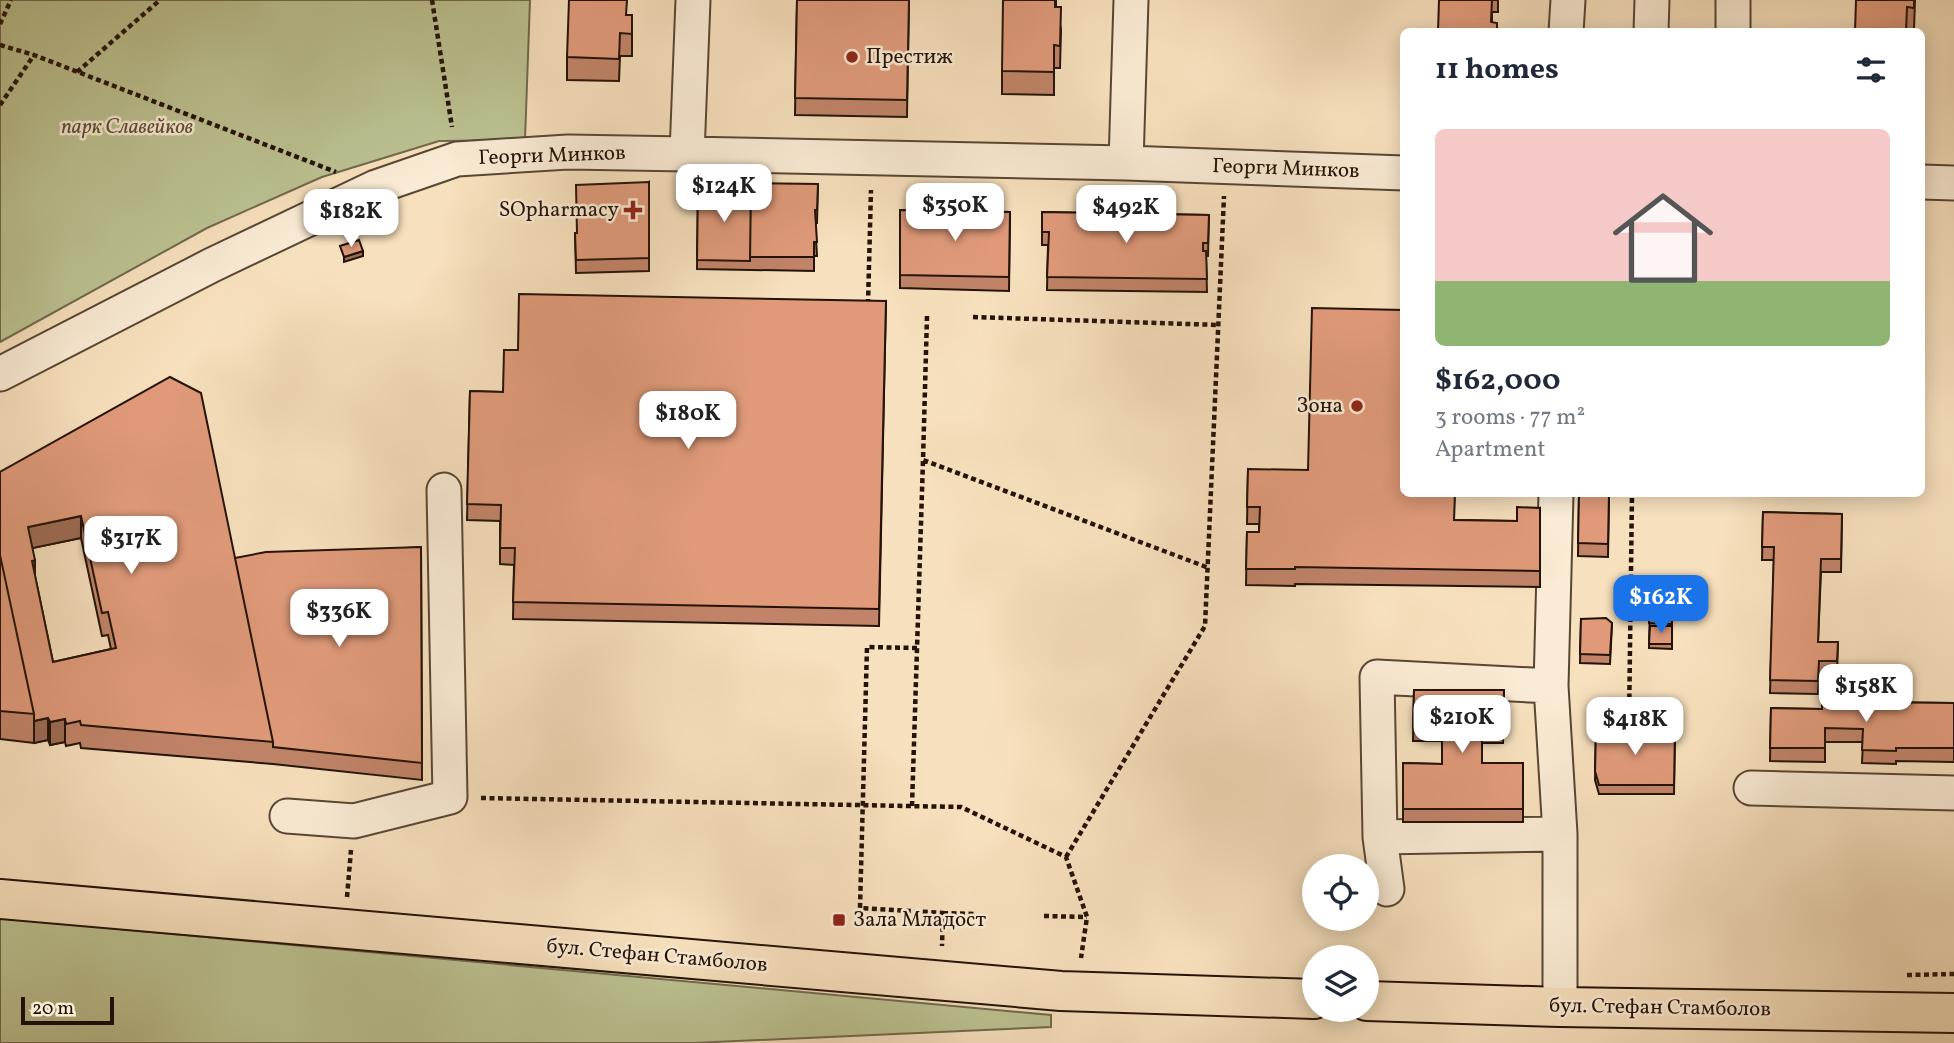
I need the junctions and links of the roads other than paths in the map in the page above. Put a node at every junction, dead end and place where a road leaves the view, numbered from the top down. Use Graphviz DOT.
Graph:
graph roads {
  1 [pos="692,0"];
  2 [pos="1131,0"];
  3 [pos="1568,0"];
  4 [pos="1652,0"];
  5 [pos="1733,0"];
  6 [pos="1566,28"];
  7 [pos="1651,28"];
  8 [pos="1732,28"];
  9 [pos="687,154"];
  10 [pos="1126,163"];
  11 [pos="1400,173"];
  12 [pos="1925,182"];
  13 [pos="1954,183"];
  14 [pos="0,374"];
  15 [pos="444,489"];
  16 [pos="1556,497"];
  17 [pos="1551,686"];
  18 [pos="1751,788"];
  19 [pos="1954,793"];
  20 [pos="287,816"];
  21 [pos="1560,834"];
  22 [pos="1380,837"];
  23 [pos="1387,889"];
  24 [pos="0,899"];
  25 [pos="1302,999"];
  26 [pos="1379,1001"];
  27 [pos="1560,1007"];
  28 [pos="1954,1013"];
  1 -- 9 [label="street"];
  2 -- 10 [label="street"];
  3 -- 6 [label="street"];
  4 -- 7 [label="street"];
  5 -- 8 [label="street"];
  9 -- 10 [label="street, Георги Минков"];
  9 -- 14 [label="street, Георги Минков"];
  10 -- 11 [label="street, Георги Минков"];
  12 -- 13 [label="street"];
  15 -- 20 [label="street"];
  16 -- 17 [label="street"];
  17 -- 21 [label="street"];
  17 -- 22 [label="street"];
  18 -- 19 [label="street"];
  21 -- 22 [label="street"];
  21 -- 27 [label="street"];
  22 -- 23 [label="street"];
  24 -- 25 [label="main road, бул. Стефан Стамболов"];
  26 -- 27 [label="main road, бул. Стефан Стамболов"];
  27 -- 28 [label="main road, бул. Стефан Стамболов"];
}
